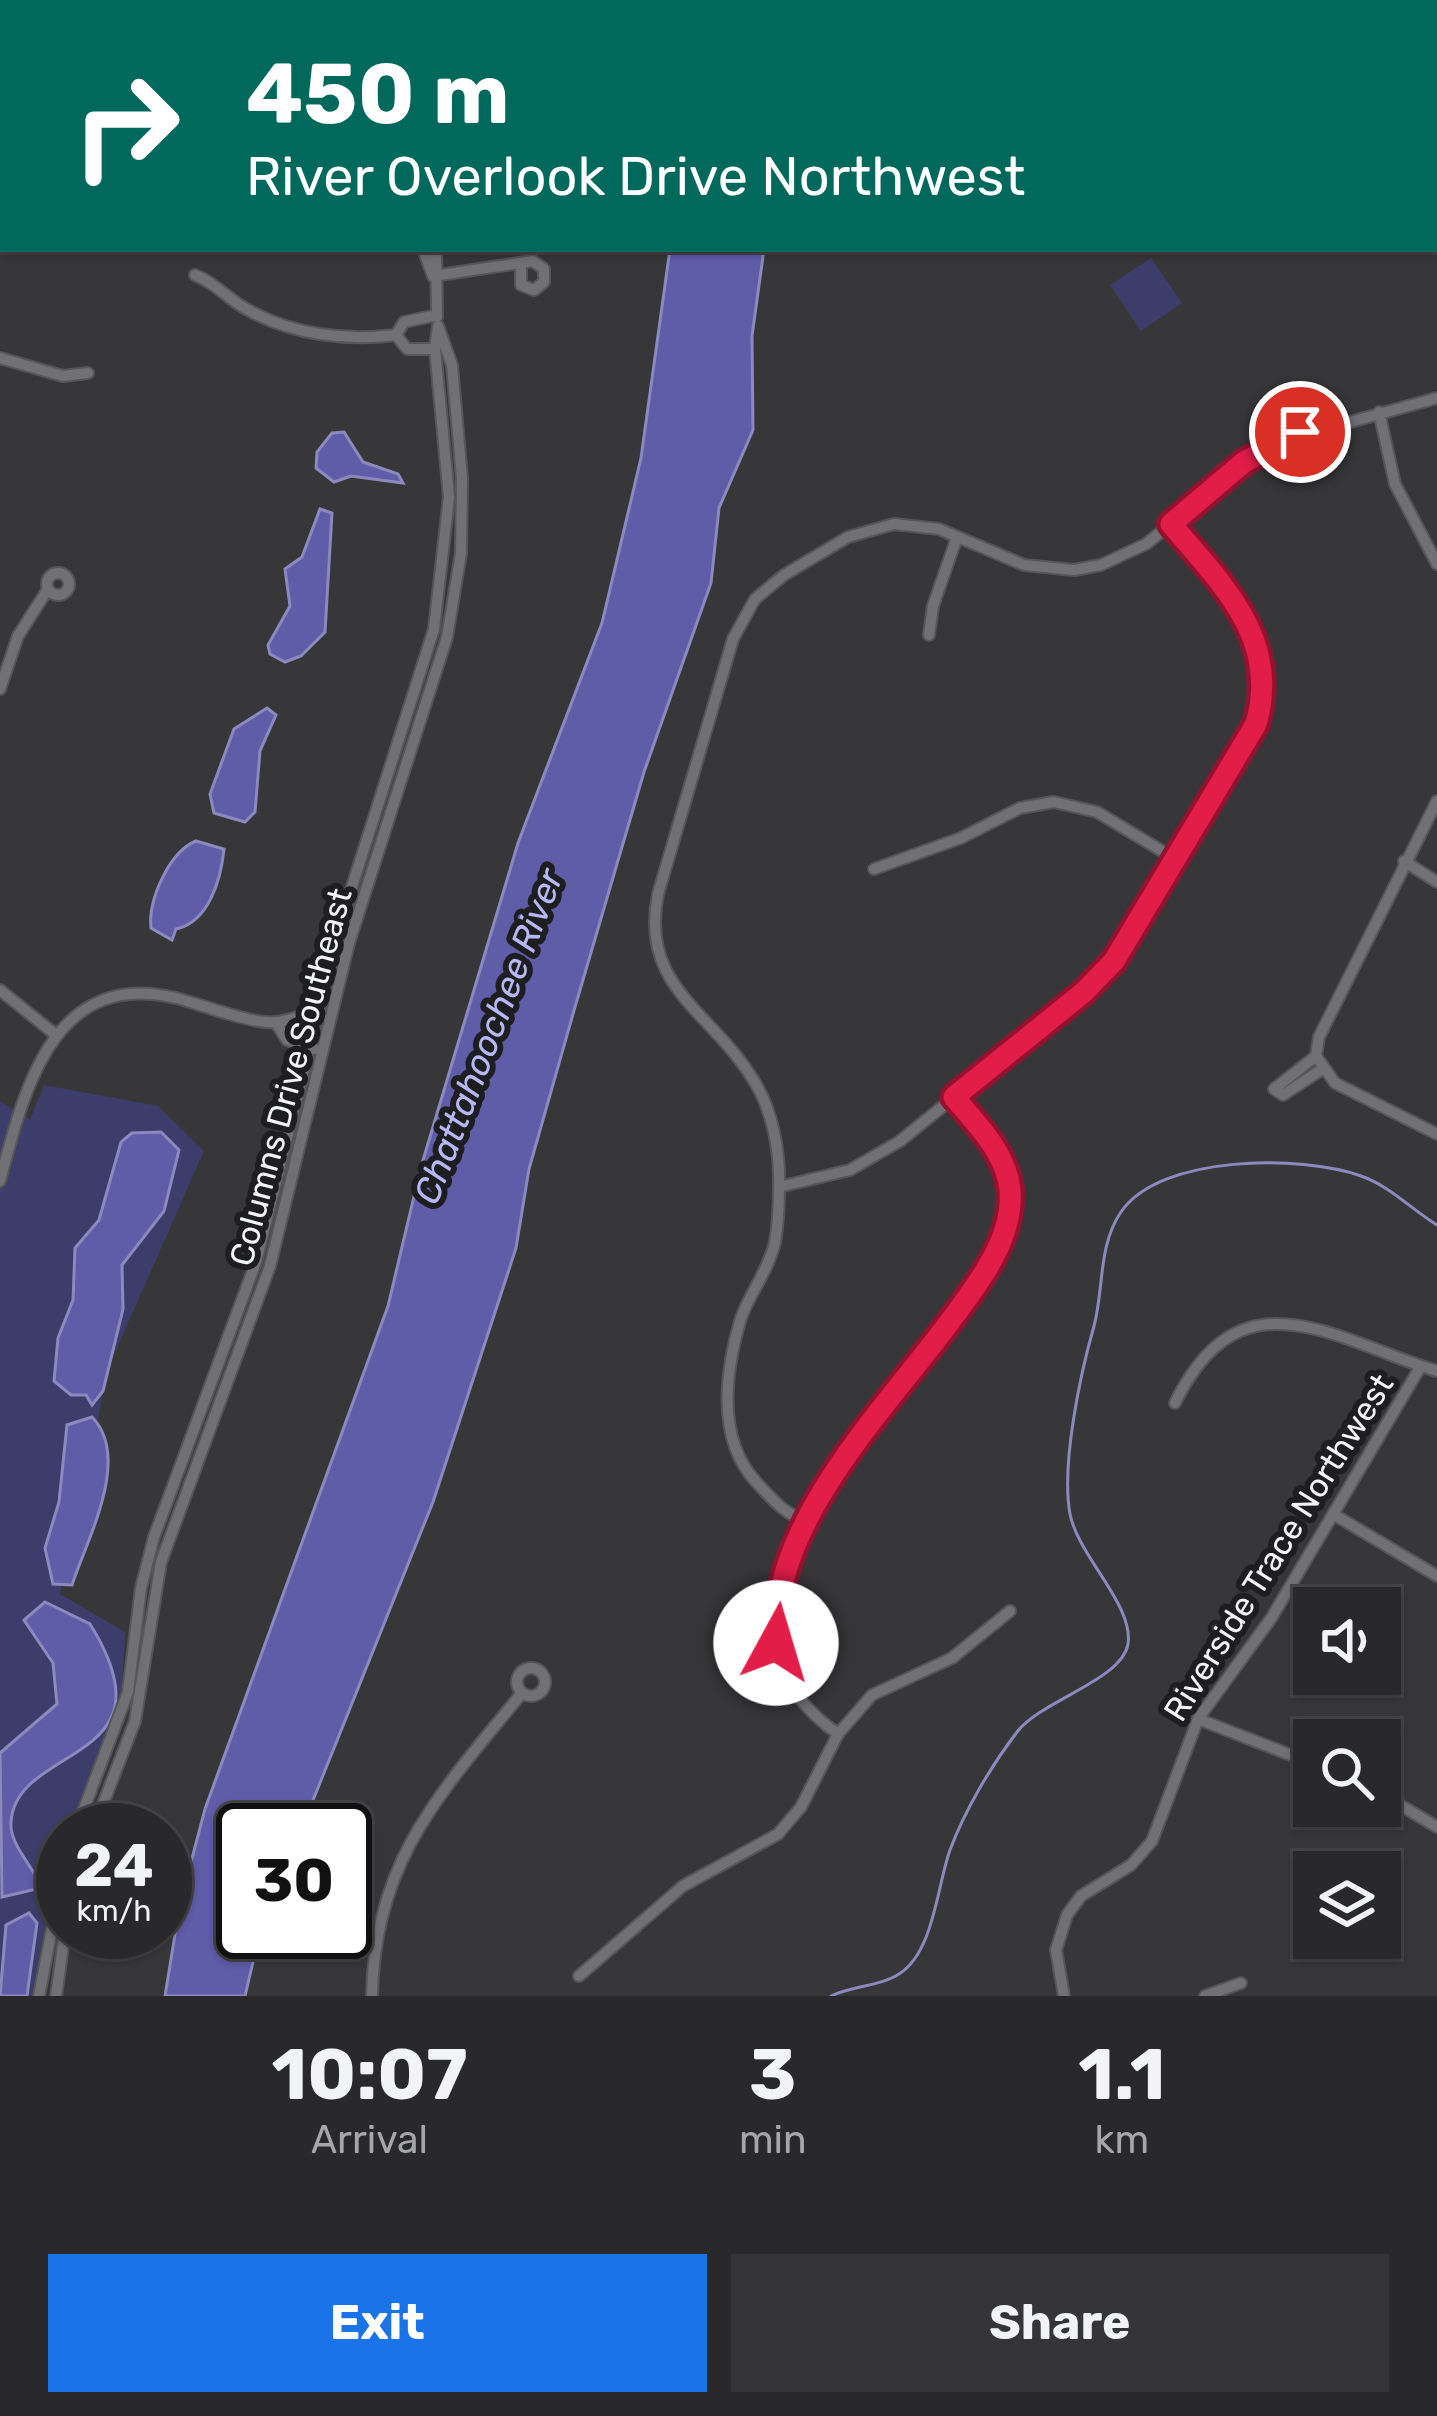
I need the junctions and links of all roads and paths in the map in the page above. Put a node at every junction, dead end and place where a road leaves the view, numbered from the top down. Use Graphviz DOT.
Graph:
graph roads {
  1 [pos="424,252"];
  2 [pos="436,252"];
  3 [pos="520,266"];
  4 [pos="196,275"];
  5 [pos="433,276"];
  6 [pos="438,320"];
  7 [pos="396,335"];
  8 [pos="435,349"];
  9 [pos="0,358"];
  10 [pos="88,373"];
  11 [pos="1437,398"];
  12 [pos="1379,412"];
  13 [pos="1171,524"];
  14 [pos="957,537"];
  15 [pos="1437,564"];
  16 [pos="48,589"];
  17 [pos="929,635"];
  18 [pos="0,689"];
  19 [pos="1437,801"];
  20 [pos="1177,860"];
  21 [pos="1404,861"];
  22 [pos="874,869"];
  23 [pos="1437,883"];
  24 [pos="0,990"];
  25 [pos="316,1016"];
  26 [pos="330,1018"];
  27 [pos="276,1022"];
  28 [pos="56,1036"];
  29 [pos="309,1047"];
  30 [pos="323,1051"];
  31 [pos="1316,1056"];
  32 [pos="1321,1070"];
  33 [pos="954,1097"];
  34 [pos="1437,1134"];
  35 [pos="0,1181"];
  36 [pos="779,1187"];
  37 [pos="1421,1366"];
  38 [pos="1437,1371"];
  39 [pos="1175,1403"];
  40 [pos="1334,1514"];
  41 [pos="808,1521"];
  42 [pos="1437,1576"];
  43 [pos="1010,1611"];
  44 [pos="523,1693"];
  45 [pos="1198,1719"];
  46 [pos="838,1734"];
  47 [pos="1293,1757"];
  48 [pos="86,1803"];
  49 [pos="103,1803"];
  50 [pos="1401,1806"];
  51 [pos="1437,1828"];
  52 [pos="46,1959"];
  53 [pos="61,1959"];
  54 [pos="579,1976"];
  55 [pos="1241,1983"];
  56 [pos="39,1996"];
  57 [pos="56,1996"];
  58 [pos="372,1996"];
  59 [pos="1064,1996"];
  60 [pos="1205,1996"];
  1 -- 5 [label="street, Columns Drive Southeast"];
  2 -- 5 [label="street, Columns Drive Southeast"];
  3 -- 5 [label="street"];
  4 -- 7 [label="street"];
  5 -- 6 [label="street, Columns Drive Southeast"];
  6 -- 7 [label="street"];
  6 -- 8 [label="street, Columns Drive Southeast"];
  6 -- 26 [label="street, Columns Drive Southeast"];
  7 -- 8 [label="street"];
  8 -- 25 [label="street, Columns Drive Southeast"];
  9 -- 10 [label="street"];
  11 -- 12 [label="street"];
  12 -- 13 [label="street"];
  12 -- 15 [label="street"];
  13 -- 14 [label="street"];
  13 -- 20 [label="street"];
  14 -- 17 [label="street"];
  14 -- 36 [label="street"];
  16 -- 18 [label="street"];
  19 -- 21 [label="street"];
  20 -- 22 [label="street"];
  20 -- 33 [label="street"];
  21 -- 23 [label="street"];
  21 -- 31 [label="street"];
  24 -- 28 [label="street"];
  25 -- 26 [label="street"];
  25 -- 27 [label="street"];
  25 -- 29 [label="street, Columns Drive Southeast"];
  26 -- 30 [label="street, Columns Drive Southeast"];
  27 -- 28 [label="street"];
  27 -- 29 [label="street"];
  28 -- 35 [label="street"];
  29 -- 30 [label="street"];
  29 -- 48 [label="street, Columns Drive Southeast"];
  30 -- 49 [label="street, Columns Drive Southeast"];
  31 -- 32 [label="street"];
  31 -- 32 [label="street"];
  32 -- 34 [label="street"];
  33 -- 36 [label="street"];
  33 -- 41 [label="street"];
  36 -- 41 [label="street"];
  37 -- 38 [label="street"];
  37 -- 39 [label="street"];
  37 -- 40 [label="street, Riverside Trace Northwest"];
  40 -- 42 [label="street"];
  40 -- 45 [label="street, Riverside Trace Northwest"];
  41 -- 46 [label="street"];
  43 -- 46 [label="street"];
  44 -- 58 [label="street"];
  45 -- 47 [label="street"];
  45 -- 59 [label="street, Riverside Trace Northwest"];
  46 -- 54 [label="street"];
  50 -- 51 [label="street"];
  52 -- 56 [label="street"];
  53 -- 57 [label="street"];
  55 -- 60 [label="street"];
}
